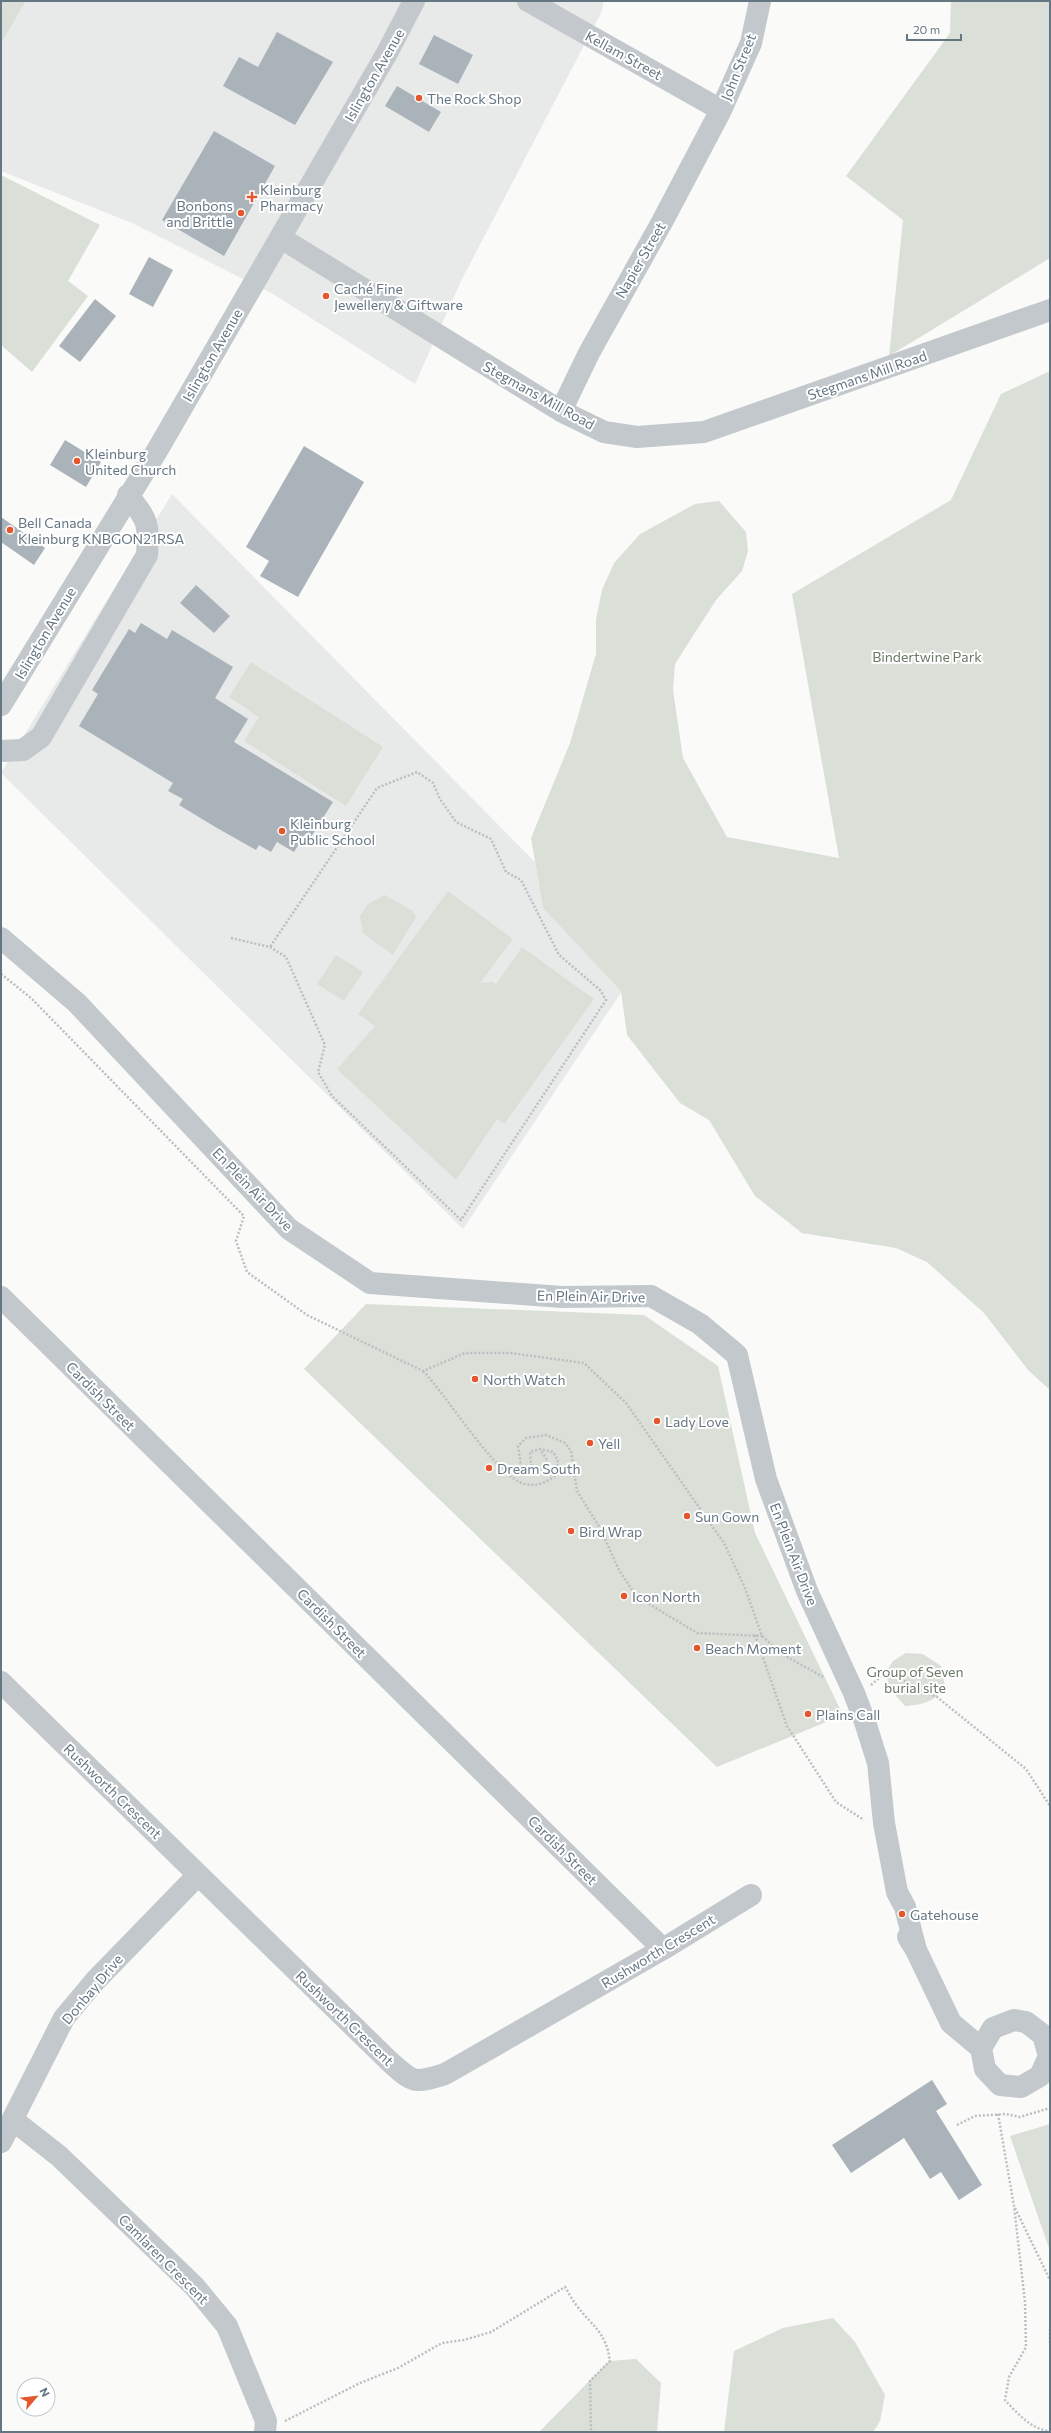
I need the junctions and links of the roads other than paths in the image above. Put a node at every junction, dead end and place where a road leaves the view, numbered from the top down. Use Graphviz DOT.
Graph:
graph roads {
  1 [pos="414,1"];
  2 [pos="528,1"];
  3 [pos="760,1"];
  4 [pos="721,110"];
  5 [pos="281,238"];
  6 [pos="1050,310"];
  7 [pos="561,411"];
  8 [pos="128,495"];
  9 [pos="1,705"];
  10 [pos="1,751"];
  11 [pos="1,938"];
  12 [pos="1,1297"];
  13 [pos="1,1682"];
  14 [pos="198,1875"];
  15 [pos="751,1895"];
  16 [pos="663,1949"];
  17 [pos="981,2048"];
  18 [pos="13,2120"];
  19 [pos="1,2142"];
  20 [pos="265,2432"];
  1 -- 5 [label="street, Islington Avenue"];
  2 -- 4 [label="street, Kellam Street"];
  3 -- 4 [label="street, John Street"];
  4 -- 7 [label="street, Napier Street"];
  5 -- 7 [label="street, Stegmans Mill Road"];
  5 -- 8 [label="street, Islington Avenue"];
  6 -- 7 [label="street, Stegmans Mill Road"];
  8 -- 9 [label="street, Islington Avenue"];
  8 -- 10 [label="street"];
  11 -- 17 [label="street, En Plein Air Drive"];
  12 -- 16 [label="street, Cardish Street"];
  13 -- 14 [label="street, Rushworth Crescent"];
  14 -- 16 [label="street, Rushworth Crescent"];
  14 -- 18 [label="street, Donbay Drive"];
  15 -- 16 [label="street, Rushworth Crescent"];
  18 -- 19 [label="street, Donbay Drive"];
  18 -- 20 [label="street, Camlaren Crescent"];
}
